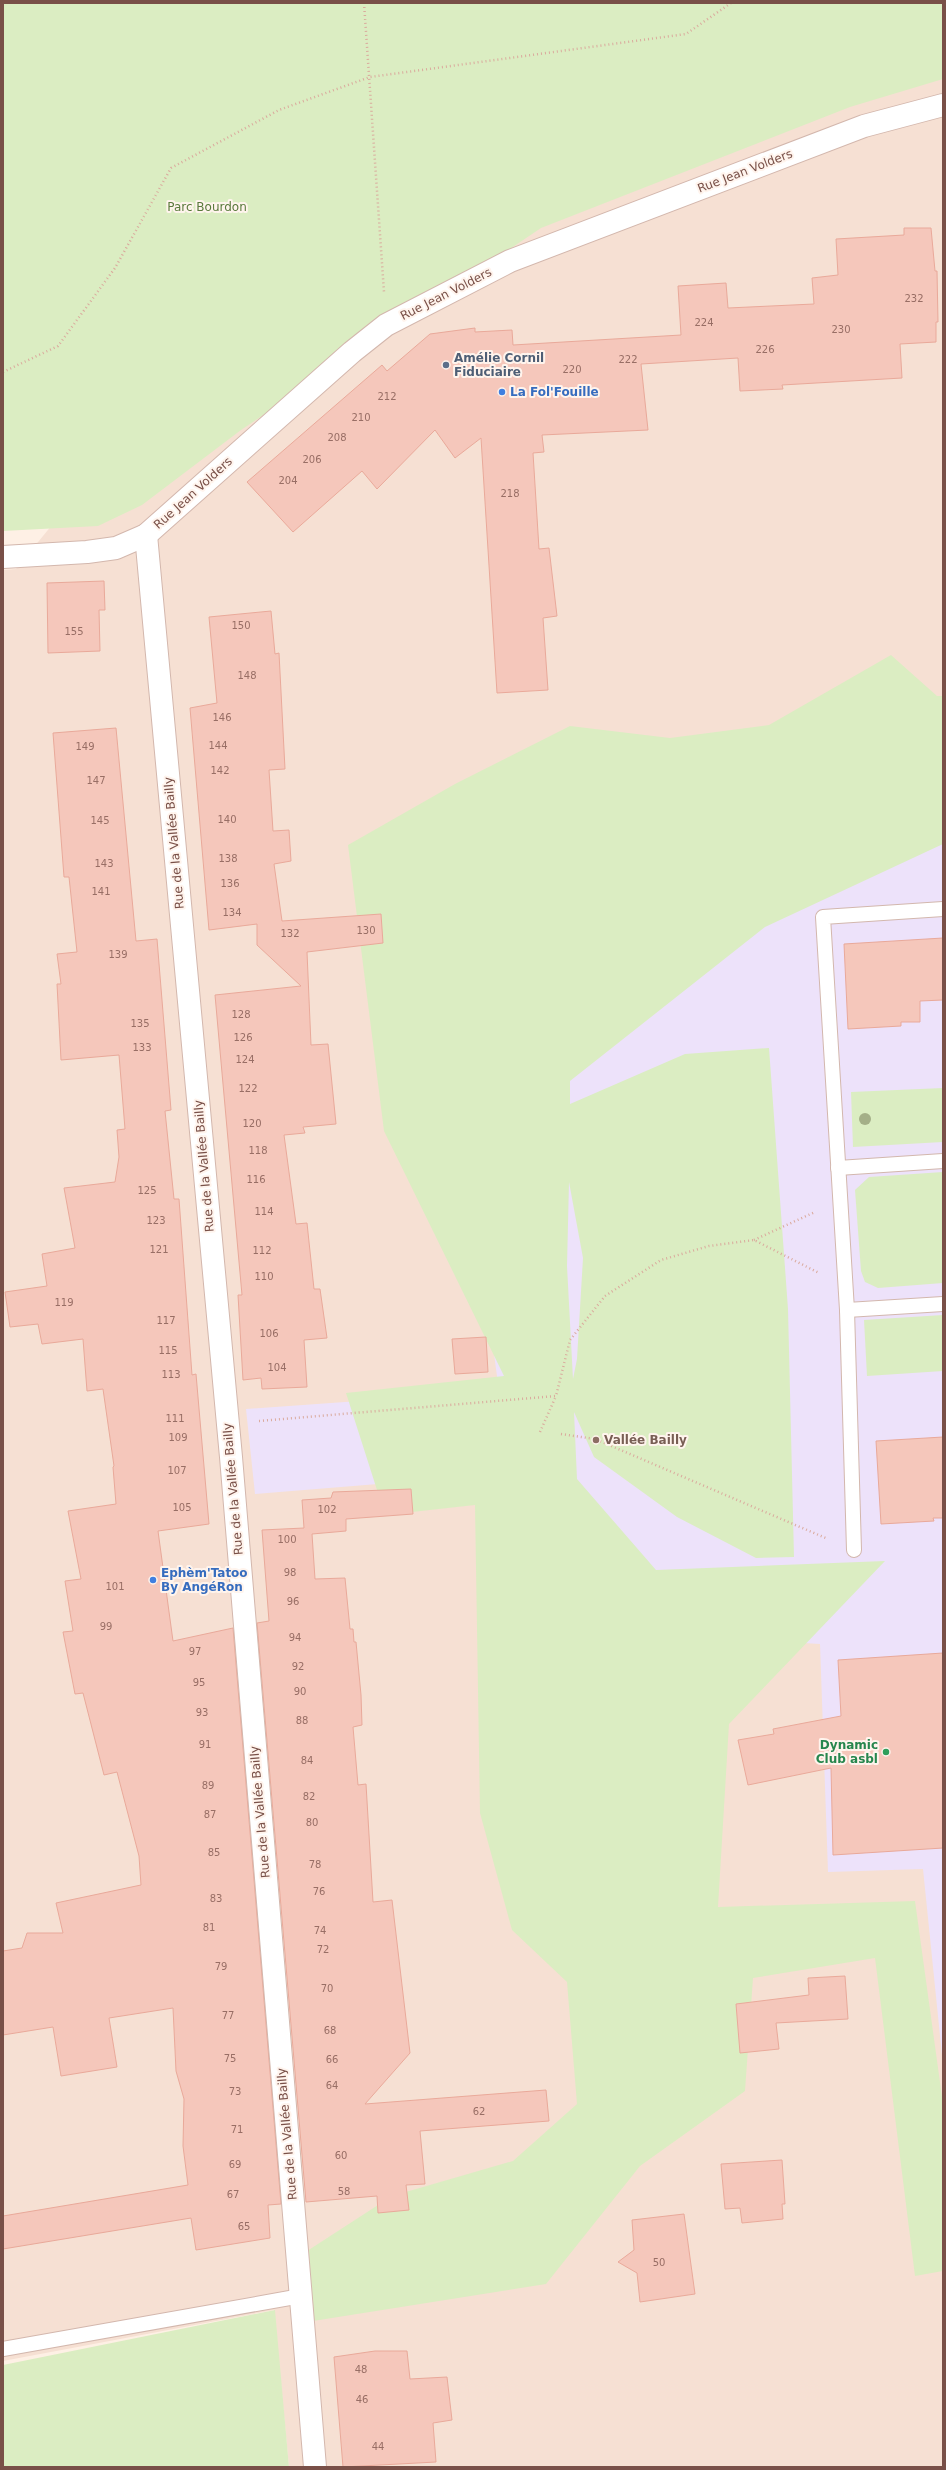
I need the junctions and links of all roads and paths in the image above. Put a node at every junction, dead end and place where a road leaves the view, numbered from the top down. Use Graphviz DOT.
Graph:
graph roads {
  1 [pos="364,3"];
  2 [pos="731,3"];
  3 [pos="370,77"];
  4 [pos="943,105"];
  5 [pos="386,325"];
  6 [pos="3,372"];
  7 [pos="146,535"];
  8 [pos="3,557"];
  9 [pos="943,909"];
  10 [pos="943,1161"];
  11 [pos="838,1168"];
  12 [pos="840,1200"];
  13 [pos="754,1240"];
  14 [pos="846,1286"];
  15 [pos="943,1304"];
  16 [pos="847,1310"];
  17 [pos="556,1396"];
  18 [pos="228,1423"];
  19 [pos="540,1432"];
  20 [pos="562,1434"];
  21 [pos="854,1550"];
  22 [pos="301,2296"];
  23 [pos="3,2349"];
  24 [pos="315,2467"];
  1 -- 3 [label="path"];
  2 -- 3 [label="path"];
  3 -- 5 [label="path"];
  3 -- 6 [label="path"];
  4 -- 5 [label="street, Rue Jean Volders"];
  5 -- 7 [label="street, Rue Jean Volders"];
  7 -- 8 [label="street, Rue Jean Volders"];
  7 -- 18 [label="street, Rue de la Vallée Bailly"];
  9 -- 11 [label="lane"];
  10 -- 11 [label="lane"];
  11 -- 12 [label="lane"];
  12 -- 13 [label="path"];
  12 -- 14 [label="lane"];
  13 -- 14 [label="path"];
  13 -- 17 [label="path"];
  14 -- 16 [label="lane"];
  15 -- 16 [label="lane"];
  16 -- 21 [label="lane"];
  17 -- 18 [label="path"];
  17 -- 19 [label="path"];
  18 -- 22 [label="street, Rue de la Vallée Bailly"];
  20 -- 21 [label="path"];
  22 -- 23 [label="lane"];
  22 -- 24 [label="street, Rue de la Vallée Bailly"];
}
